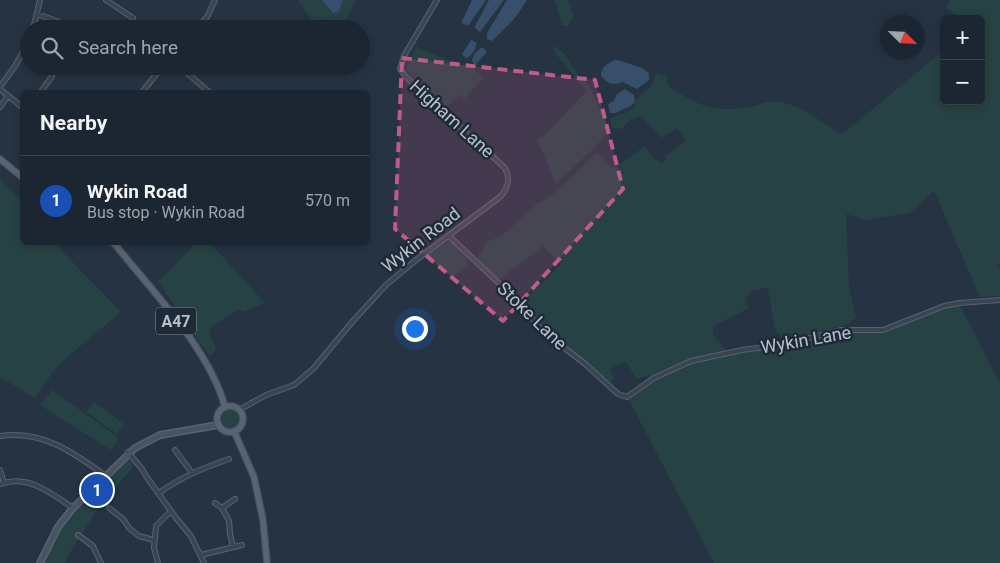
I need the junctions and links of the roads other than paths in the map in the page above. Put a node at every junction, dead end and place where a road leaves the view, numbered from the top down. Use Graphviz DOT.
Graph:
graph roads {
  1 [pos="40,0"];
  2 [pos="106,0"];
  3 [pos="215,0"];
  4 [pos="437,0"];
  5 [pos="37,14"];
  6 [pos="133,18"];
  7 [pos="35,20"];
  8 [pos="54,20"];
  9 [pos="204,20"];
  10 [pos="20,57"];
  11 [pos="156,75"];
  12 [pos="190,75"];
  13 [pos="52,76"];
  14 [pos="0,88"];
  15 [pos="42,90"];
  16 [pos="144,90"];
  17 [pos="207,90"];
  18 [pos="8,96"];
  19 [pos="20,105"];
  20 [pos="0,106"];
  21 [pos="0,160"];
  22 [pos="20,175"];
  23 [pos="507,186"];
  24 [pos="449,236"];
  25 [pos="115,245"];
  26 [pos="1000,300"];
  27 [pos="618,394"];
  28 [pos="225,407"];
  29 [pos="239,410"];
  30 [pos="218,425"];
  31 [pos="234,431"];
  32 [pos="0,436"];
  33 [pos="174,450"];
  34 [pos="128,452"];
  35 [pos="229,459"];
  36 [pos="0,470"];
  37 [pos="192,474"];
  38 [pos="106,476"];
  39 [pos="2,484"];
  40 [pos="159,493"];
  41 [pos="235,499"];
  42 [pos="215,503"];
  43 [pos="116,506"];
  44 [pos="73,508"];
  45 [pos="222,508"];
  46 [pos="171,511"];
  47 [pos="78,535"];
  48 [pos="154,540"];
  49 [pos="242,545"];
  50 [pos="233,547"];
  51 [pos="201,555"];
  52 [pos="40,563"];
  53 [pos="101,563"];
  54 [pos="158,563"];
  55 [pos="204,563"];
  56 [pos="267,563"];
  1 -- 5 [label="street"];
  2 -- 6 [label="street"];
  3 -- 9 [label="street"];
  4 -- 23 [label="street, Higham Lane"];
  5 -- 7 [label="street"];
  5 -- 8 [label="street"];
  10 -- 14 [label="street"];
  11 -- 16 [label="street"];
  12 -- 17 [label="street"];
  13 -- 15 [label="street"];
  14 -- 18 [label="street"];
  18 -- 19 [label="street"];
  18 -- 20 [label="street"];
  21 -- 22 [label="main road"];
  23 -- 24 [label="street, Wykin Road"];
  24 -- 27 [label="street, Stoke Lane"];
  24 -- 29 [label="street, Wykin Road"];
  25 -- 28 [label="main road, A47"];
  26 -- 27 [label="street, Wykin Lane"];
  28 -- 29 [label="main road"];
  28 -- 30 [label="main road"];
  29 -- 31 [label="main road"];
  30 -- 31 [label="main road"];
  30 -- 34 [label="street"];
  31 -- 56 [label="main road"];
  32 -- 38 [label="street"];
  33 -- 37 [label="street"];
  34 -- 38 [label="street"];
  34 -- 40 [label="street"];
  35 -- 37 [label="street"];
  36 -- 39 [label="street"];
  37 -- 40 [label="street"];
  38 -- 44 [label="street"];
  39 -- 44 [label="street"];
  40 -- 46 [label="street"];
  41 -- 45 [label="street"];
  42 -- 45 [label="street"];
  43 -- 48 [label="street"];
  44 -- 52 [label="street"];
  45 -- 50 [label="street"];
  46 -- 48 [label="street"];
  46 -- 51 [label="street"];
  47 -- 53 [label="street"];
  48 -- 54 [label="street"];
  49 -- 50 [label="street"];
  50 -- 51 [label="street"];
  51 -- 55 [label="street"];
}
